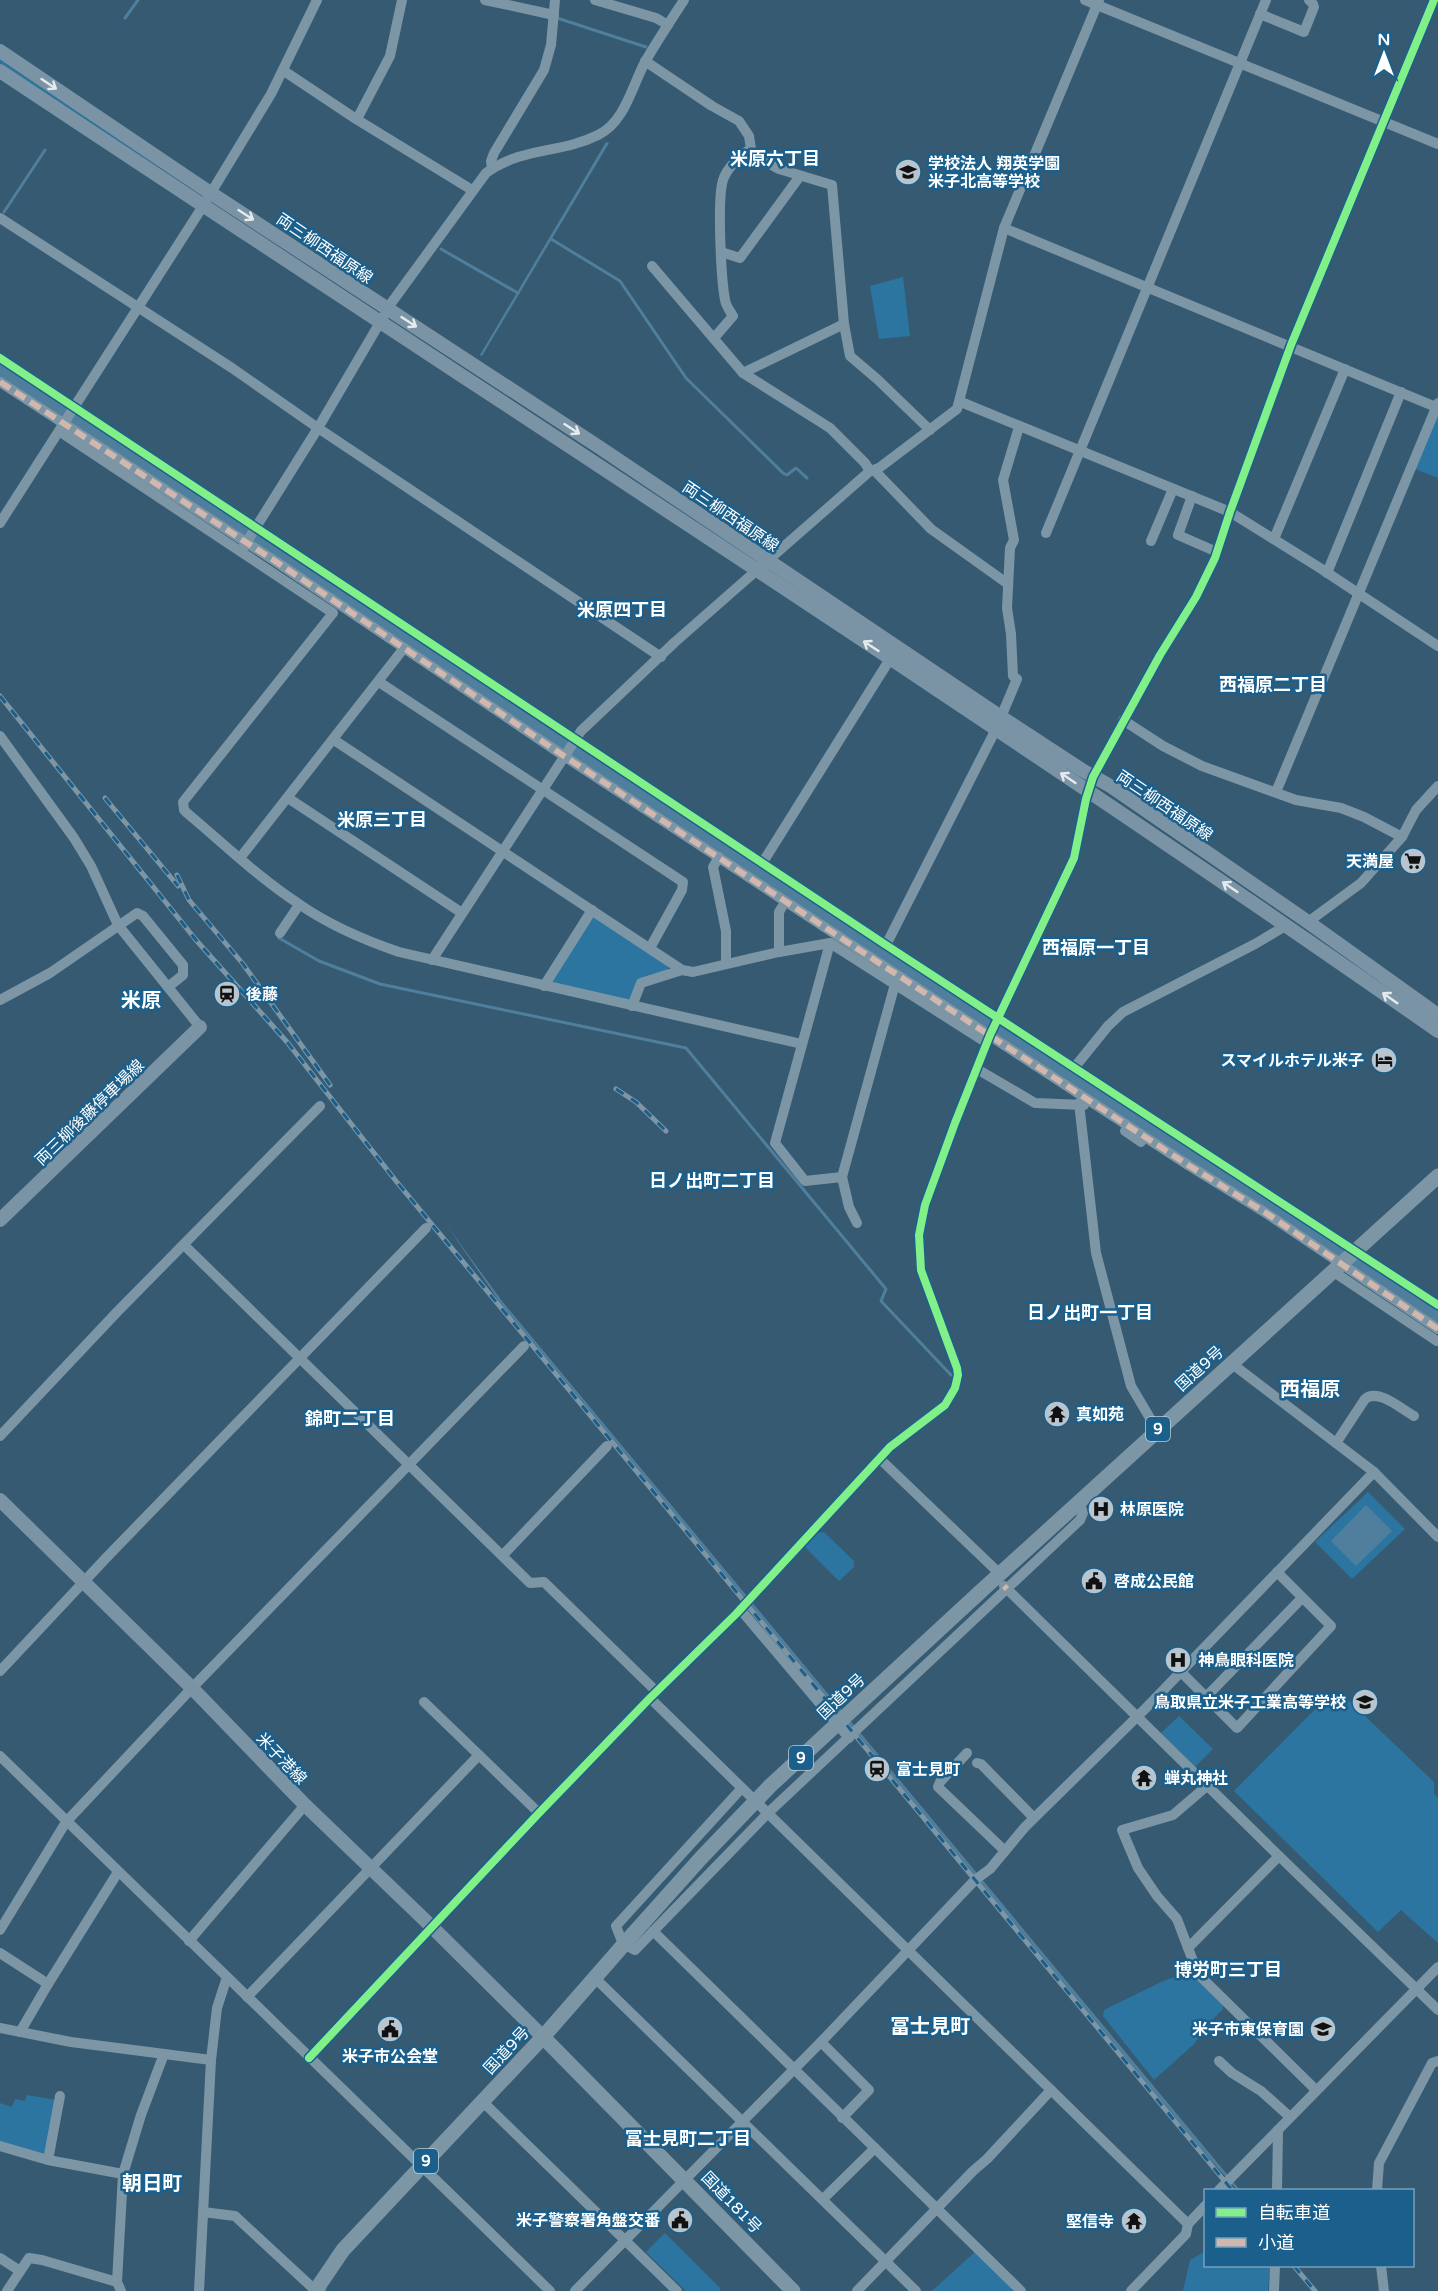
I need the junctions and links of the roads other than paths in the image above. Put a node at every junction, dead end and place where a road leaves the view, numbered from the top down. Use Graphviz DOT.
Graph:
graph roads {
  1 [pos="317,0"];
  2 [pos="402,0"];
  3 [pos="485,0"];
  4 [pos="555,0"];
  5 [pos="594,0"];
  6 [pos="684,0"];
  7 [pos="1085,0"];
  8 [pos="1266,0"];
  9 [pos="1309,0"];
  10 [pos="1434,0"];
  11 [pos="1098,2"];
  12 [pos="1260,14"];
  13 [pos="554,15"];
  14 [pos="661,21"];
  15 [pos="0,51"];
  16 [pos="645,61"];
  17 [pos="1240,63"];
  18 [pos="284,70"];
  19 [pos="0,71"];
  20 [pos="357,119"];
  21 [pos="1383,121"];
  22 [pos="1438,144"];
  23 [pos="751,150"];
  24 [pos="492,168"];
  25 [pos="800,176"];
  26 [pos="472,190"];
  27 [pos="211,193"];
  28 [pos="203,206"];
  29 [pos="0,218"];
  30 [pos="1004,228"];
  31 [pos="721,252"];
  32 [pos="652,266"];
  33 [pos="1148,287"];
  34 [pos="136,308"];
  35 [pos="388,309"];
  36 [pos="380,322"];
  37 [pos="844,324"];
  38 [pos="714,338"];
  39 [pos="1291,345"];
  40 [pos="0,358"];
  41 [pos="1346,369"];
  42 [pos="743,373"];
  43 [pos="0,382"];
  44 [pos="1401,392"];
  45 [pos="961,402"];
  46 [pos="1437,406"];
  47 [pos="73,408"];
  48 [pos="62,425"];
  49 [pos="1019,427"];
  50 [pos="318,428"];
  51 [pos="930,430"];
  52 [pos="1079,451"];
  53 [pos="872,471"];
  54 [pos="1173,489"];
  55 [pos="1192,496"];
  56 [pos="0,499"];
  57 [pos="11,506"];
  58 [pos="1230,512"];
  59 [pos="0,523"];
  60 [pos="256,527"];
  61 [pos="1046,533"];
  62 [pos="1274,539"];
  63 [pos="1151,541"];
  64 [pos="243,547"];
  65 [pos="1217,552"];
  66 [pos="768,561"];
  67 [pos="756,571"];
  68 [pos="1327,573"];
  69 [pos="1008,584"];
  70 [pos="1357,594"];
  71 [pos="1438,646"];
  72 [pos="404,648"];
  73 [pos="661,657"];
  74 [pos="890,659"];
  75 [pos="379,682"];
  76 [pos="1123,720"];
  77 [pos="999,723"];
  78 [pos="0,736"];
  79 [pos="334,740"];
  80 [pos="574,741"];
  81 [pos="565,755"];
  82 [pos="1093,777"];
  83 [pos="1438,786"];
  84 [pos="543,789"];
  85 [pos="1088,791"];
  86 [pos="1276,792"];
  87 [pos="288,798"];
  88 [pos="1402,837"];
  89 [pos="502,852"];
  90 [pos="719,857"];
  91 [pos="240,858"];
  92 [pos="763,862"];
  93 [pos="299,905"];
  94 [pos="782,907"];
  95 [pos="592,910"];
  96 [pos="462,913"];
  97 [pos="1308,921"];
  98 [pos="118,925"];
  99 [pos="1287,925"];
  100 [pos="280,933"];
  101 [pos="830,943"];
  102 [pos="886,945"];
  103 [pos="650,948"];
  104 [pos="780,952"];
  105 [pos="432,960"];
  106 [pos="726,964"];
  107 [pos="682,970"];
  108 [pos="895,984"];
  109 [pos="544,986"];
  110 [pos="168,987"];
  111 [pos="0,1000"];
  112 [pos="632,1006"];
  113 [pos="1438,1015"];
  114 [pos="998,1020"];
  115 [pos="200,1027"];
  116 [pos="1438,1031"];
  117 [pos="990,1037"];
  118 [pos="802,1044"];
  119 [pos="1074,1068"];
  120 [pos="976,1069"];
  121 [pos="1079,1103"];
  122 [pos="320,1106"];
  123 [pos="1120,1114"];
  124 [pos="1141,1142"];
  125 [pos="1190,1156"];
  126 [pos="1438,1176"];
  127 [pos="842,1177"];
  128 [pos="0,1220"];
  129 [pos="857,1223"];
  130 [pos="426,1228"];
  131 [pos="184,1245"];
  132 [pos="1355,1253"];
  133 [pos="1336,1270"];
  134 [pos="1438,1305"];
  135 [pos="1438,1329"];
  136 [pos="1437,1341"];
  137 [pos="524,1346"];
  138 [pos="299,1359"];
  139 [pos="1232,1363"];
  140 [pos="1414,1416"];
  141 [pos="1157,1430"];
  142 [pos="0,1436"];
  143 [pos="1336,1443"];
  144 [pos="607,1446"];
  145 [pos="880,1459"];
  146 [pos="409,1464"];
  147 [pos="1374,1472"];
  148 [pos="0,1500"];
  149 [pos="1438,1537"];
  150 [pos="503,1555"];
  151 [pos="1277,1572"];
  152 [pos="83,1582"];
  153 [pos="1004,1583"];
  154 [pos="1302,1598"];
  155 [pos="746,1602"];
  156 [pos="0,1671"];
  157 [pos="1181,1672"];
  158 [pos="192,1688"];
  159 [pos="653,1695"];
  160 [pos="1206,1697"];
  161 [pos="424,1702"];
  162 [pos="1137,1716"];
  163 [pos="849,1738"];
  164 [pos="967,1753"];
  165 [pos="479,1755"];
  166 [pos="0,1756"];
  167 [pos="977,1763"];
  168 [pos="1208,1785"];
  169 [pos="741,1789"];
  170 [pos="305,1805"];
  171 [pos="539,1813"];
  172 [pos="768,1813"];
  173 [pos="1034,1818"];
  174 [pos="66,1822"];
  175 [pos="1005,1851"];
  176 [pos="1279,1856"];
  177 [pos="371,1868"];
  178 [pos="118,1872"];
  179 [pos="431,1926"];
  180 [pos="0,1930"];
  181 [pos="653,1931"];
  182 [pos="628,1939"];
  183 [pos="189,1941"];
  184 [pos="1188,1948"];
  185 [pos="909,1952"];
  186 [pos="0,1953"];
  187 [pos="1438,1967"];
  188 [pos="227,1977"];
  189 [pos="594,1977"];
  190 [pos="48,1984"];
  191 [pos="1417,1989"];
  192 [pos="247,1996"];
  193 [pos="1438,2010"];
  194 [pos="0,2028"];
  195 [pos="20,2032"];
  196 [pos="543,2037"];
  197 [pos="821,2042"];
  198 [pos="164,2054"];
  199 [pos="309,2058"];
  200 [pos="211,2060"];
  201 [pos="1219,2061"];
  202 [pos="1438,2061"];
  203 [pos="793,2069"];
  204 [pos="1051,2090"];
  205 [pos="1316,2090"];
  206 [pos="60,2096"];
  207 [pos="482,2101"];
  208 [pos="1290,2117"];
  209 [pos="842,2118"];
  210 [pos="744,2121"];
  211 [pos="1278,2130"];
  212 [pos="0,2146"];
  213 [pos="874,2148"];
  214 [pos="48,2160"];
  215 [pos="421,2166"];
  216 [pos="123,2174"];
  217 [pos="685,2179"];
  218 [pos="1220,2189"];
  219 [pos="1277,2189"];
  220 [pos="1377,2189"];
  221 [pos="823,2199"];
  222 [pos="1204,2208"];
  223 [pos="937,2209"];
  224 [pos="203,2212"];
  225 [pos="1187,2229"];
  226 [pos="625,2241"];
  227 [pos="0,2258"];
  228 [pos="886,2262"];
  229 [pos="1275,2267"];
  230 [pos="1382,2267"];
  231 [pos="20,2271"];
  232 [pos="119,2286"];
  233 [pos="7,2291"];
  234 [pos="199,2291"];
  235 [pos="317,2291"];
  236 [pos="550,2291"];
  237 [pos="575,2291"];
  238 [pos="677,2291"];
  239 [pos="793,2291"];
  240 [pos="857,2291"];
  241 [pos="916,2291"];
  242 [pos="1021,2291"];
  243 [pos="1131,2291"];
  244 [pos="1274,2291"];
  245 [pos="1384,2291"];
  1 -- 18 [label="street"];
  2 -- 20 [label="street"];
  3 -- 13 [label="street"];
  4 -- 13 [label="street"];
  5 -- 14 [label="street"];
  6 -- 14 [label="street"];
  7 -- 11 [label="street"];
  8 -- 12 [label="street"];
  9 -- 12 [label="street"];
  10 -- 21 [label="street"];
  11 -- 17 [label="street"];
  11 -- 30 [label="street"];
  12 -- 17 [label="street"];
  13 -- 24 [label="street"];
  14 -- 16 [label="street"];
  15 -- 27 [label="main road, 両三柳西福原線, one-way"];
  16 -- 23 [label="street"];
  16 -- 24 [label="street"];
  17 -- 21 [label="street"];
  17 -- 33 [label="street"];
  18 -- 20 [label="street"];
  18 -- 27 [label="street"];
  19 -- 28 [label="main road, 両三柳西福原線"];
  20 -- 26 [label="street"];
  21 -- 22 [label="street"];
  21 -- 39 [label="street"];
  23 -- 25 [label="street"];
  23 -- 31 [label="street"];
  24 -- 26 [label="street"];
  25 -- 31 [label="street"];
  25 -- 37 [label="street"];
  26 -- 35 [label="street"];
  27 -- 28 [label="street"];
  27 -- 35 [label="main road, 両三柳西福原線, one-way"];
  28 -- 34 [label="street"];
  28 -- 36 [label="main road, 両三柳西福原線"];
  29 -- 34 [label="street"];
  30 -- 33 [label="street"];
  30 -- 45 [label="street"];
  31 -- 38 [label="street"];
  32 -- 38 [label="street"];
  33 -- 39 [label="street"];
  33 -- 52 [label="street"];
  34 -- 47 [label="street"];
  34 -- 50 [label="street"];
  35 -- 36 [label="street"];
  35 -- 66 [label="main road, 両三柳西福原線, one-way"];
  36 -- 50 [label="street"];
  36 -- 67 [label="main road, 両三柳西福原線"];
  37 -- 42 [label="street"];
  37 -- 51 [label="street"];
  38 -- 42 [label="street"];
  39 -- 41 [label="street"];
  39 -- 58 [label="street"];
  40 -- 47 [label="street"];
  41 -- 44 [label="street"];
  41 -- 62 [label="street"];
  42 -- 53 [label="street"];
  43 -- 48 [label="street"];
  44 -- 46 [label="street"];
  44 -- 68 [label="street"];
  45 -- 49 [label="street"];
  45 -- 51 [label="street"];
  46 -- 70 [label="street"];
  47 -- 48 [label="street"];
  47 -- 60 [label="street"];
  48 -- 57 [label="street"];
  48 -- 64 [label="street"];
  49 -- 52 [label="street"];
  49 -- 69 [label="street"];
  50 -- 60 [label="street"];
  50 -- 73 [label="street"];
  51 -- 53 [label="street"];
  52 -- 54 [label="street"];
  52 -- 61 [label="street"];
  53 -- 66 [label="street"];
  53 -- 69 [label="street"];
  54 -- 55 [label="street"];
  54 -- 63 [label="street"];
  55 -- 58 [label="street"];
  55 -- 65 [label="street"];
  56 -- 57 [label="street"];
  57 -- 59 [label="street"];
  58 -- 62 [label="street"];
  58 -- 65 [label="street"];
  60 -- 64 [label="street"];
  60 -- 80 [label="street"];
  62 -- 68 [label="street"];
  64 -- 72 [label="street"];
  64 -- 91 [label="street"];
  65 -- 76 [label="street"];
  66 -- 67 [label="street"];
  66 -- 77 [label="main road, 両三柳西福原線"];
  67 -- 73 [label="street"];
  74 -- 67 [label="main road, 両三柳西福原線, one-way"];
  68 -- 70 [label="street"];
  69 -- 77 [label="street"];
  70 -- 71 [label="street"];
  70 -- 86 [label="street"];
  72 -- 75 [label="street"];
  72 -- 81 [label="street"];
  73 -- 80 [label="street"];
  74 -- 77 [label="main road, 両三柳西福原線"];
  74 -- 92 [label="street"];
  75 -- 79 [label="street"];
  75 -- 84 [label="street"];
  76 -- 82 [label="street"];
  76 -- 86 [label="street"];
  77 -- 82 [label="main road, 両三柳西福原線"];
  85 -- 77 [label="main road, 両三柳西福原線, one-way"];
  77 -- 102 [label="street"];
  78 -- 98 [label="street"];
  79 -- 87 [label="street"];
  79 -- 89 [label="street"];
  80 -- 81 [label="street"];
  80 -- 92 [label="street"];
  81 -- 84 [label="street"];
  81 -- 90 [label="street"];
  82 -- 85 [label="street"];
  82 -- 97 [label="main road, 両三柳西福原線"];
  83 -- 88 [label="street"];
  84 -- 89 [label="street"];
  84 -- 103 [label="street"];
  99 -- 85 [label="main road, 両三柳西福原線, one-way"];
  85 -- 114 [label="street"];
  86 -- 88 [label="street"];
  87 -- 91 [label="street"];
  87 -- 96 [label="street"];
  88 -- 97 [label="street"];
  89 -- 95 [label="street"];
  89 -- 96 [label="street"];
  90 -- 106 [label="street"];
  90 -- 117 [label="street"];
  91 -- 93 [label="street"];
  92 -- 102 [label="street"];
  93 -- 100 [label="street"];
  93 -- 105 [label="street"];
  94 -- 104 [label="street"];
  95 -- 103 [label="street"];
  95 -- 109 [label="street"];
  96 -- 105 [label="street"];
  97 -- 113 [label="main road, 両三柳西福原線"];
  98 -- 110 [label="street"];
  98 -- 110 [label="street"];
  98 -- 111 [label="street"];
  116 -- 99 [label="main road, 両三柳西福原線, one-way"];
  99 -- 119 [label="street"];
  101 -- 104 [label="street"];
  101 -- 108 [label="street"];
  101 -- 118 [label="street"];
  102 -- 114 [label="street"];
  103 -- 107 [label="street"];
  104 -- 106 [label="street"];
  105 -- 109 [label="street"];
  106 -- 107 [label="street"];
  107 -- 112 [label="street"];
  108 -- 117 [label="street"];
  108 -- 127 [label="street"];
  109 -- 112 [label="street"];
  110 -- 115 [label="street"];
  112 -- 118 [label="street"];
  114 -- 117 [label="street"];
  114 -- 119 [label="street"];
  115 -- 128 [label="main road, 両三柳後藤停車場線"];
  117 -- 120 [label="street"];
  117 -- 123 [label="street"];
  118 -- 127 [label="street"];
  119 -- 123 [label="street"];
  120 -- 121 [label="street"];
  120 -- 145 [label="street"];
  121 -- 123 [label="street"];
  121 -- 141 [label="street"];
  122 -- 131 [label="street"];
  123 -- 124 [label="street"];
  123 -- 125 [label="street"];
  123 -- 125 [label="street"];
  125 -- 132 [label="street"];
  125 -- 135 [label="street"];
  126 -- 132 [label="highway, 国道9号 / 9"];
  127 -- 129 [label="street"];
  130 -- 138 [label="street"];
  131 -- 138 [label="street"];
  131 -- 142 [label="street"];
  132 -- 133 [label="highway, 国道9号 / 9"];
  132 -- 134 [label="street"];
  133 -- 136 [label="street"];
  133 -- 139 [label="highway, 国道9号 / 9"];
  137 -- 146 [label="street"];
  138 -- 146 [label="street"];
  138 -- 152 [label="street"];
  139 -- 141 [label="highway, 国道9号 / 9"];
  139 -- 143 [label="street"];
  140 -- 143 [label="street"];
  141 -- 153 [label="highway, 国道9号 / 9"];
  143 -- 147 [label="street"];
  144 -- 150 [label="street"];
  145 -- 153 [label="street"];
  145 -- 155 [label="street"];
  146 -- 150 [label="street"];
  146 -- 158 [label="street"];
  147 -- 149 [label="street"];
  147 -- 151 [label="street"];
  148 -- 152 [label="main road, 米子港線"];
  150 -- 159 [label="street"];
  151 -- 154 [label="street"];
  151 -- 157 [label="street"];
  152 -- 156 [label="street"];
  152 -- 158 [label="main road, 米子港線"];
  153 -- 162 [label="street"];
  153 -- 163 [label="street"];
  153 -- 182 [label="highway, 国道9号 / 9, bridge"];
  154 -- 160 [label="street"];
  154 -- 160 [label="street"];
  155 -- 159 [label="street"];
  155 -- 163 [label="street"];
  157 -- 160 [label="street"];
  157 -- 162 [label="street"];
  158 -- 170 [label="main road, 米子港線"];
  158 -- 174 [label="street"];
  159 -- 169 [label="street"];
  159 -- 171 [label="street"];
  161 -- 165 [label="street"];
  162 -- 168 [label="street"];
  162 -- 173 [label="street"];
  163 -- 172 [label="street"];
  164 -- 175 [label="street"];
  165 -- 171 [label="street"];
  165 -- 177 [label="street"];
  166 -- 174 [label="street"];
  167 -- 173 [label="street"];
  168 -- 176 [label="street"];
  168 -- 184 [label="street"];
  169 -- 172 [label="street"];
  169 -- 182 [label="street"];
  170 -- 177 [label="main road, 米子港線"];
  170 -- 183 [label="street"];
  171 -- 179 [label="street"];
  172 -- 181 [label="street"];
  172 -- 185 [label="street"];
  173 -- 175 [label="street"];
  174 -- 178 [label="street"];
  174 -- 180 [label="street"];
  175 -- 185 [label="street"];
  176 -- 184 [label="street"];
  176 -- 191 [label="street"];
  177 -- 179 [label="main road, 米子港線"];
  177 -- 192 [label="street"];
  178 -- 183 [label="street"];
  178 -- 190 [label="street"];
  179 -- 196 [label="main road, 米子港線"];
  179 -- 199 [label="street"];
  181 -- 182 [label="street"];
  181 -- 203 [label="street"];
  182 -- 189 [label="highway, 国道9号 / 9"];
  183 -- 188 [label="street"];
  184 -- 205 [label="street"];
  185 -- 197 [label="street"];
  185 -- 204 [label="street"];
  186 -- 190 [label="street"];
  187 -- 191 [label="street"];
  188 -- 192 [label="street"];
  188 -- 200 [label="street"];
  189 -- 196 [label="highway, 国道9号 / 9"];
  189 -- 210 [label="street"];
  190 -- 195 [label="street"];
  191 -- 193 [label="street"];
  191 -- 205 [label="street"];
  192 -- 199 [label="street"];
  194 -- 195 [label="street"];
  195 -- 198 [label="street"];
  196 -- 207 [label="highway, 国道9号 / 9"];
  196 -- 217 [label="highway, 国道181号"];
  197 -- 203 [label="street"];
  197 -- 209 [label="street"];
  198 -- 200 [label="street"];
  198 -- 216 [label="street"];
  199 -- 215 [label="street"];
  200 -- 224 [label="street"];
  201 -- 208 [label="street"];
  202 -- 220 [label="street"];
  203 -- 209 [label="street"];
  203 -- 210 [label="street"];
  204 -- 223 [label="street"];
  204 -- 225 [label="street"];
  205 -- 208 [label="street"];
  206 -- 214 [label="street"];
  207 -- 215 [label="highway, 国道9号 / 9"];
  207 -- 226 [label="street"];
  208 -- 211 [label="street"];
  209 -- 213 [label="street"];
  210 -- 217 [label="street"];
  210 -- 221 [label="street"];
  211 -- 218 [label="street"];
  211 -- 219 [label="street"];
  212 -- 214 [label="street"];
  213 -- 221 [label="street"];
  213 -- 223 [label="street"];
  214 -- 216 [label="street"];
  215 -- 235 [label="highway, 国道9号 / 9"];
  215 -- 236 [label="street"];
  216 -- 232 [label="street"];
  217 -- 226 [label="street"];
  217 -- 239 [label="highway, 国道181号"];
  221 -- 228 [label="street"];
  222 -- 225 [label="street"];
  223 -- 228 [label="street"];
  223 -- 242 [label="street"];
  224 -- 234 [label="street"];
  224 -- 235 [label="street"];
  225 -- 243 [label="street"];
  226 -- 237 [label="street"];
  226 -- 238 [label="street"];
  227 -- 231 [label="street"];
  228 -- 240 [label="street"];
  228 -- 241 [label="street"];
  229 -- 244 [label="street"];
  230 -- 245 [label="street"];
  231 -- 232 [label="street"];
  231 -- 233 [label="street"];
}
